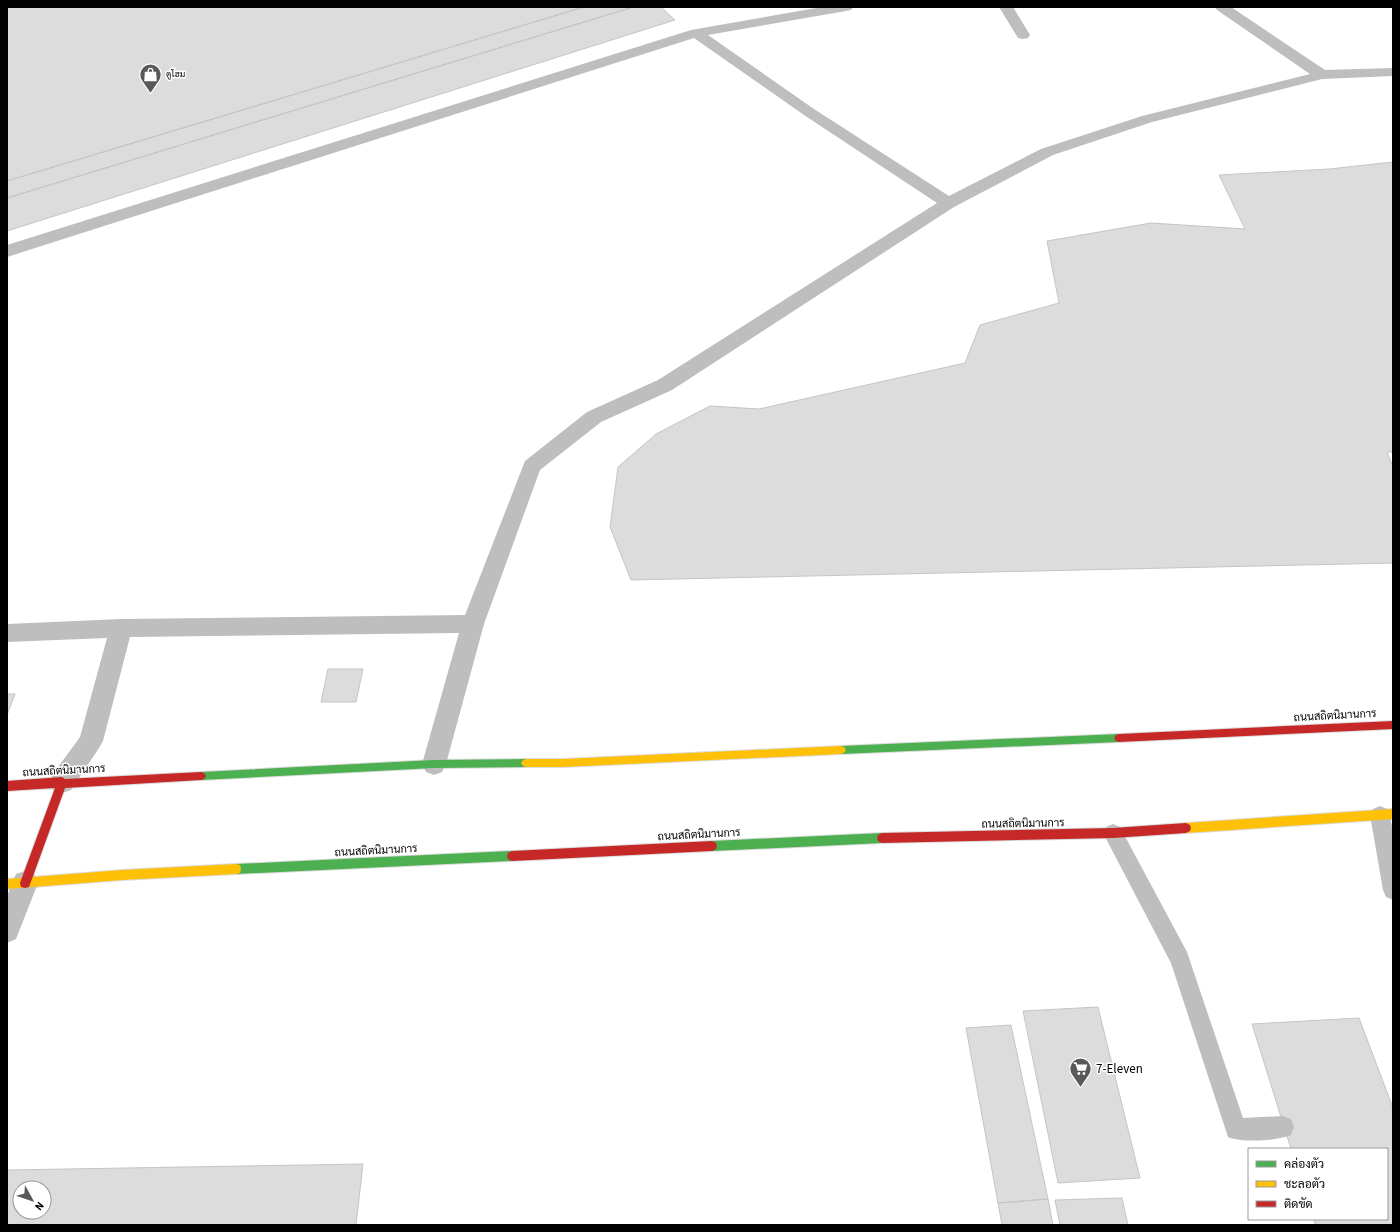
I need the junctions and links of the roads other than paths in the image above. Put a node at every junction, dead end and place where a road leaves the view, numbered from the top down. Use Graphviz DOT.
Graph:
graph roads {
  1 [pos="846,7"];
  2 [pos="1006,7"];
  3 [pos="1222,7"];
  4 [pos="696,32"];
  5 [pos="1023,35"];
  6 [pos="1393,72"];
  7 [pos="1322,75"];
  8 [pos="948,203"];
  9 [pos="7,251"];
  10 [pos="473,624"];
  11 [pos="121,628"];
  12 [pos="7,633"];
  13 [pos="1393,725"];
  14 [pos="434,764"];
  15 [pos="62,782"];
  16 [pos="7,786"];
  17 [pos="1386,815"];
  18 [pos="1113,833"];
  19 [pos="16,884"];
  20 [pos="1393,890"];
  21 [pos="7,930"];
  22 [pos="1283,1127"];
  1 -- 4 [label="street"];
  2 -- 5 [label="street"];
  3 -- 7 [label="street"];
  4 -- 8 [label="street"];
  4 -- 9 [label="street"];
  6 -- 7 [label="street"];
  7 -- 8 [label="street"];
  8 -- 10 [label="street"];
  10 -- 11 [label="street"];
  10 -- 14 [label="street"];
  11 -- 12 [label="street"];
  11 -- 15 [label="street"];
  13 -- 14 [label="main road, ถนนสถิตนิมานการ"];
  14 -- 15 [label="main road, ถนนสถิตนิมานการ"];
  15 -- 16 [label="main road, ถนนสถิตนิมานการ"];
  15 -- 19 [label="main road"];
  17 -- 18 [label="main road, ถนนสถิตนิมานการ"];
  17 -- 20 [label="lane"];
  18 -- 19 [label="main road, ถนนสถิตนิมานการ"];
  18 -- 22 [label="lane"];
  19 -- 21 [label="street"];
}
